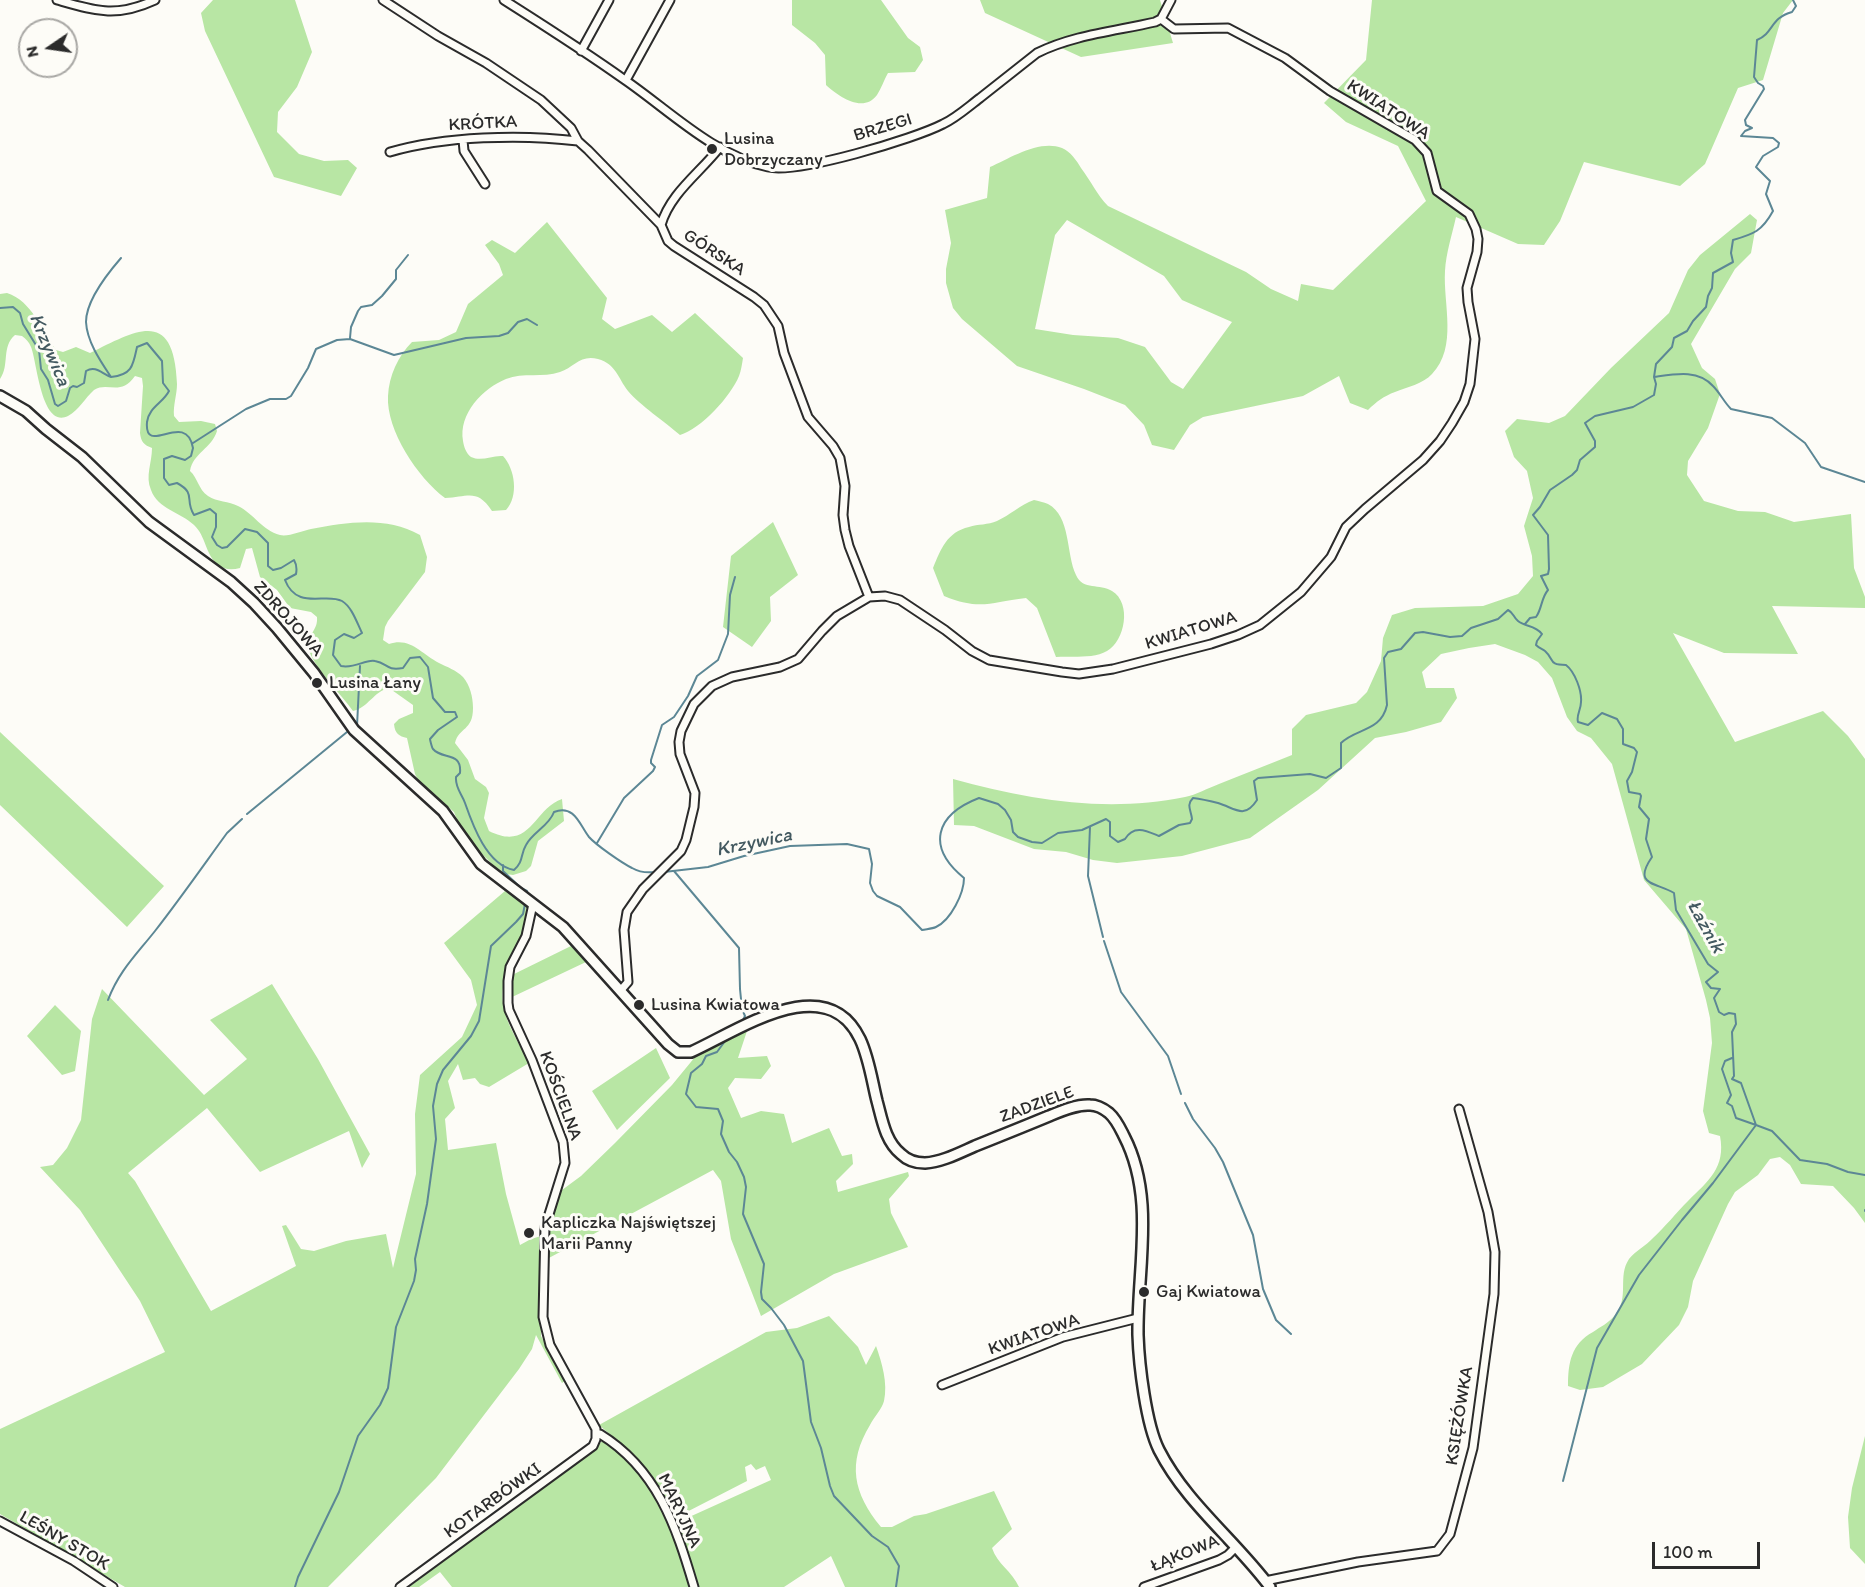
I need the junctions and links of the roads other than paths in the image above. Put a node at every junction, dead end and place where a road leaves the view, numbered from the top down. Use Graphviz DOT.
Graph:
graph roads {
  1 [pos="57,0"];
  2 [pos="155,0"];
  3 [pos="383,0"];
  4 [pos="506,0"];
  5 [pos="609,0"];
  6 [pos="670,0"];
  7 [pos="1171,0"];
  8 [pos="1161,20"];
  9 [pos="582,51"];
  10 [pos="626,80"];
  11 [pos="463,140"];
  12 [pos="578,141"];
  13 [pos="720,147"];
  14 [pos="390,152"];
  15 [pos="485,184"];
  16 [pos="661,225"];
  17 [pos="0,396"];
  18 [pos="869,597"];
  19 [pos="532,904"];
  20 [pos="623,992"];
  21 [pos="1459,1109"];
  22 [pos="1138,1318"];
  23 [pos="942,1385"];
  24 [pos="597,1435"];
  25 [pos="0,1521"];
  26 [pos="1236,1547"];
  27 [pos="1268,1584"];
  28 [pos="113,1587"];
  29 [pos="400,1587"];
  30 [pos="694,1587"];
  31 [pos="1144,1587"];
  1 -- 2 [label="street"];
  3 -- 12 [label="street, GÓRSKA"];
  4 -- 9 [label="street, BRZEGI"];
  5 -- 9 [label="street"];
  6 -- 10 [label="street"];
  7 -- 8 [label="street"];
  8 -- 13 [label="street, BRZEGI"];
  8 -- 18 [label="street, KWIATOWA"];
  9 -- 10 [label="street, BRZEGI"];
  10 -- 13 [label="street, BRZEGI"];
  11 -- 12 [label="street, KRÓTKA"];
  11 -- 14 [label="street, KRÓTKA"];
  11 -- 15 [label="street"];
  12 -- 16 [label="street, GÓRSKA"];
  13 -- 16 [label="street"];
  16 -- 18 [label="street, GÓRSKA"];
  17 -- 19 [label="street, ZDROJOWA"];
  18 -- 20 [label="street"];
  19 -- 20 [label="street, ZDROJOWA"];
  19 -- 24 [label="street, KOŚCIELNA"];
  20 -- 22 [label="street, ZADZIELE"];
  21 -- 27 [label="street, KSIĘŻÓWKA"];
  22 -- 23 [label="street, KWIATOWA"];
  22 -- 26 [label="street, ZADZIELE"];
  24 -- 29 [label="street, KOTARBÓWKI"];
  24 -- 30 [label="street, MARYJNA"];
  25 -- 28 [label="street, LEŚNY STOK"];
  26 -- 27 [label="street, ZADZIELE"];
  26 -- 31 [label="street, ŁĄKOWA"];
}
